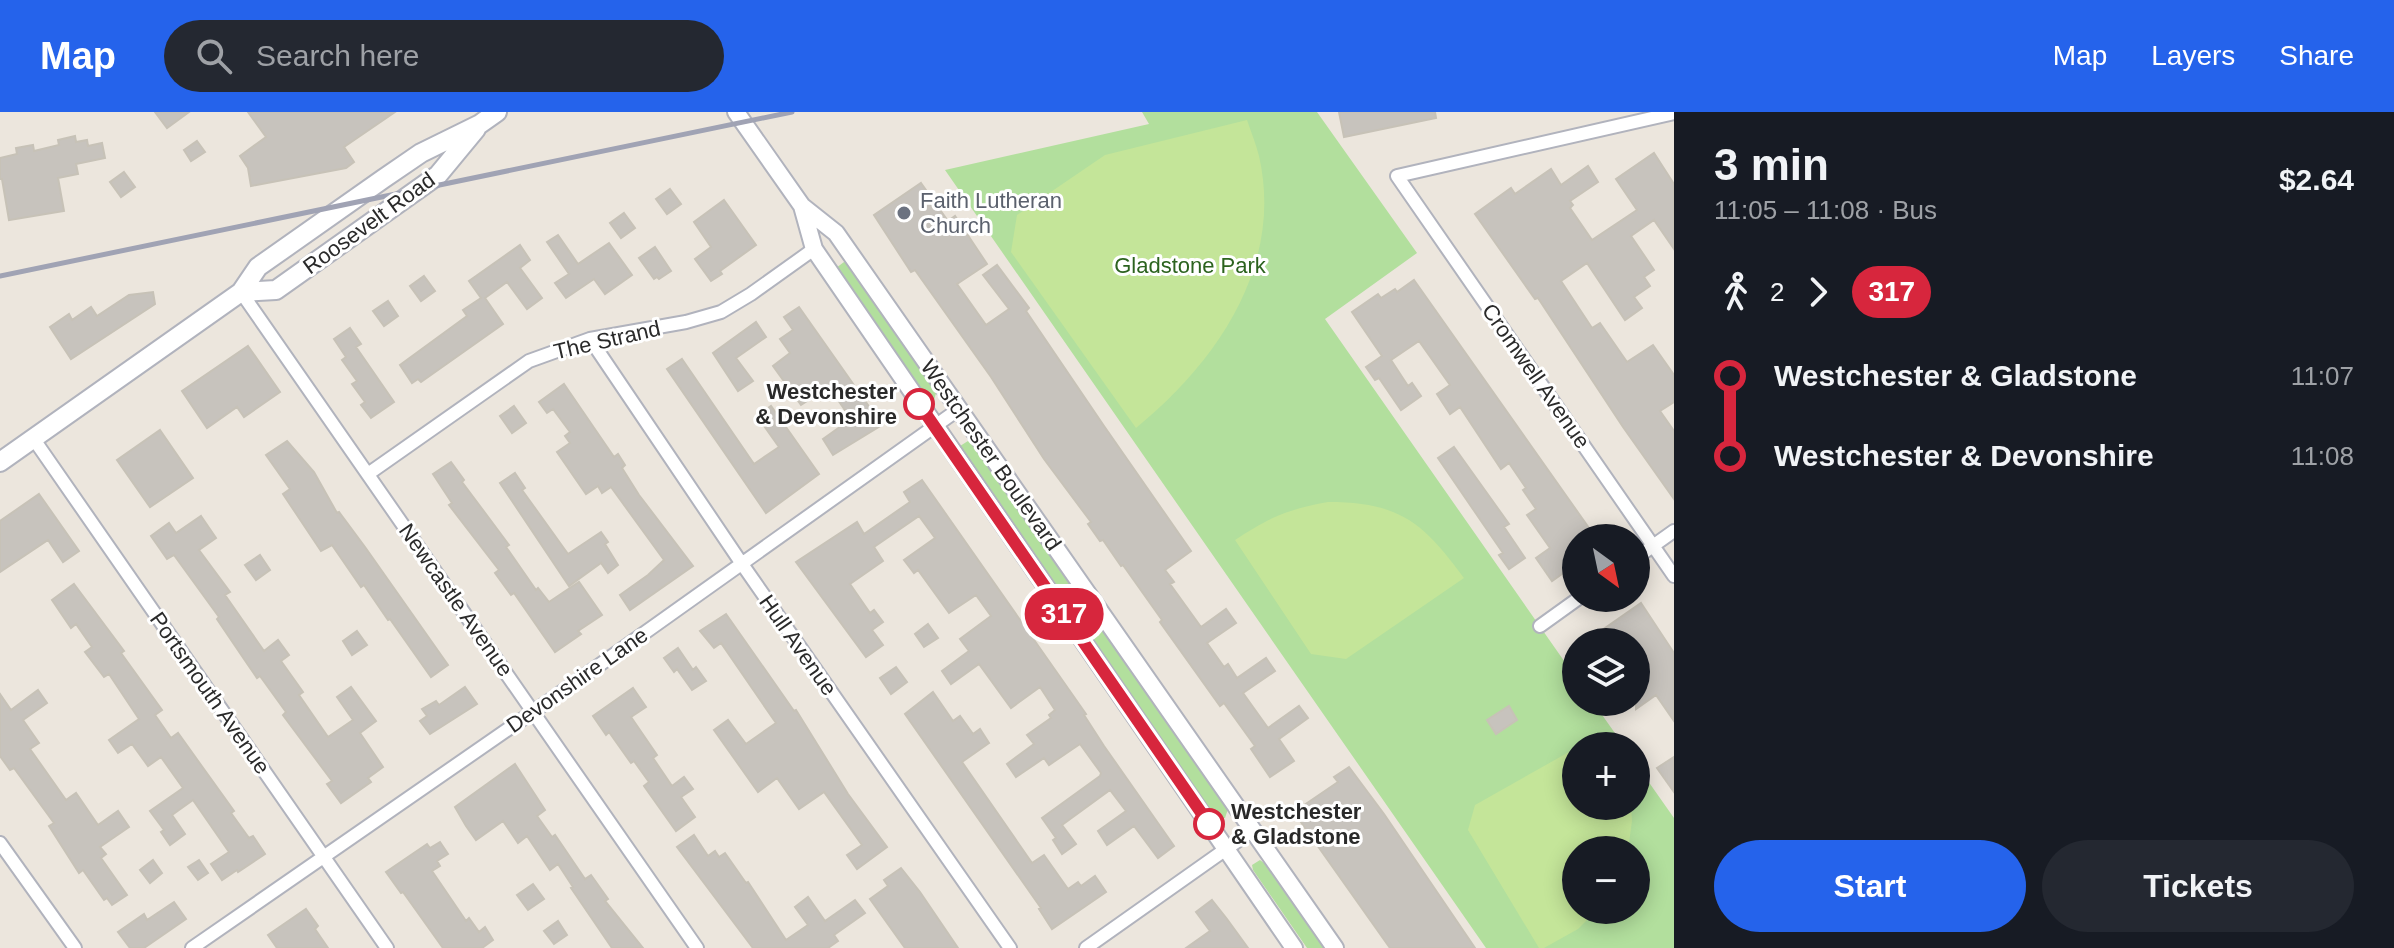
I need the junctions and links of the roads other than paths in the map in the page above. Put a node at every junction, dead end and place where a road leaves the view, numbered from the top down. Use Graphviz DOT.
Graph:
graph roads {
  1 [pos="497,112"];
  2 [pos="736,112"];
  3 [pos="1674,113"];
  4 [pos="480,124"];
  5 [pos="802,206"];
  6 [pos="814,249"];
  7 [pos="241,292"];
  8 [pos="590,339"];
  9 [pos="959,409"];
  10 [pos="935,427"];
  11 [pos="33,438"];
  12 [pos="0,462"];
  13 [pos="368,474"];
  14 [pos="1674,531"];
  15 [pos="1653,546"];
  16 [pos="1650,548"];
  17 [pos="742,564"];
  18 [pos="1674,576"];
  19 [pos="1562,610"];
  20 [pos="1540,626"];
  21 [pos="533,712"];
  22 [pos="1253,830"];
  23 [pos="0,843"];
  24 [pos="1226,849"];
  25 [pos="323,856"];
  26 [pos="75,948"];
  27 [pos="192,948"];
  28 [pos="387,948"];
  29 [pos="697,948"];
  30 [pos="1010,948"];
  31 [pos="1086,948"];
  32 [pos="1294,948"];
  33 [pos="1335,948"];
  1 -- 4 [label="main road, Roosevelt Road"];
  2 -- 5 [label="street, Westchester Boulevard"];
  3 -- 15 [label="street, Cromwell Avenue"];
  4 -- 7 [label="main road, Roosevelt Road"];
  4 -- 7 [label="main road, Roosevelt Road"];
  5 -- 6 [label="street, Westchester Boulevard"];
  5 -- 9 [label="street, Westchester Boulevard"];
  6 -- 8 [label="street, The Strand"];
  6 -- 10 [label="street, Westchester Boulevard"];
  7 -- 11 [label="main road, Roosevelt Road"];
  7 -- 13 [label="street, Newcastle Avenue"];
  8 -- 13 [label="street, The Strand"];
  8 -- 17 [label="street, Hull Avenue"];
  9 -- 10 [label="street, Devonshire Lane"];
  9 -- 22 [label="street, Westchester Boulevard"];
  10 -- 17 [label="street, Devonshire Lane"];
  10 -- 24 [label="street, Westchester Boulevard"];
  11 -- 12 [label="main road, Roosevelt Road"];
  11 -- 25 [label="street, Portsmouth Avenue"];
  13 -- 21 [label="street, Newcastle Avenue"];
  14 -- 15 [label="street"];
  15 -- 16 [label="street"];
  15 -- 18 [label="street, Cromwell Avenue"];
  17 -- 21 [label="street, Devonshire Lane"];
  17 -- 30 [label="street, Hull Avenue"];
  19 -- 20 [label="street"];
  21 -- 25 [label="street, Devonshire Lane"];
  21 -- 29 [label="street, Newcastle Avenue"];
  22 -- 24 [label="street"];
  22 -- 33 [label="street, Westchester Boulevard"];
  23 -- 26 [label="street"];
  24 -- 31 [label="street"];
  24 -- 32 [label="street, Westchester Boulevard"];
  25 -- 27 [label="street, Devonshire Lane"];
  25 -- 28 [label="street, Portsmouth Avenue"];
}
